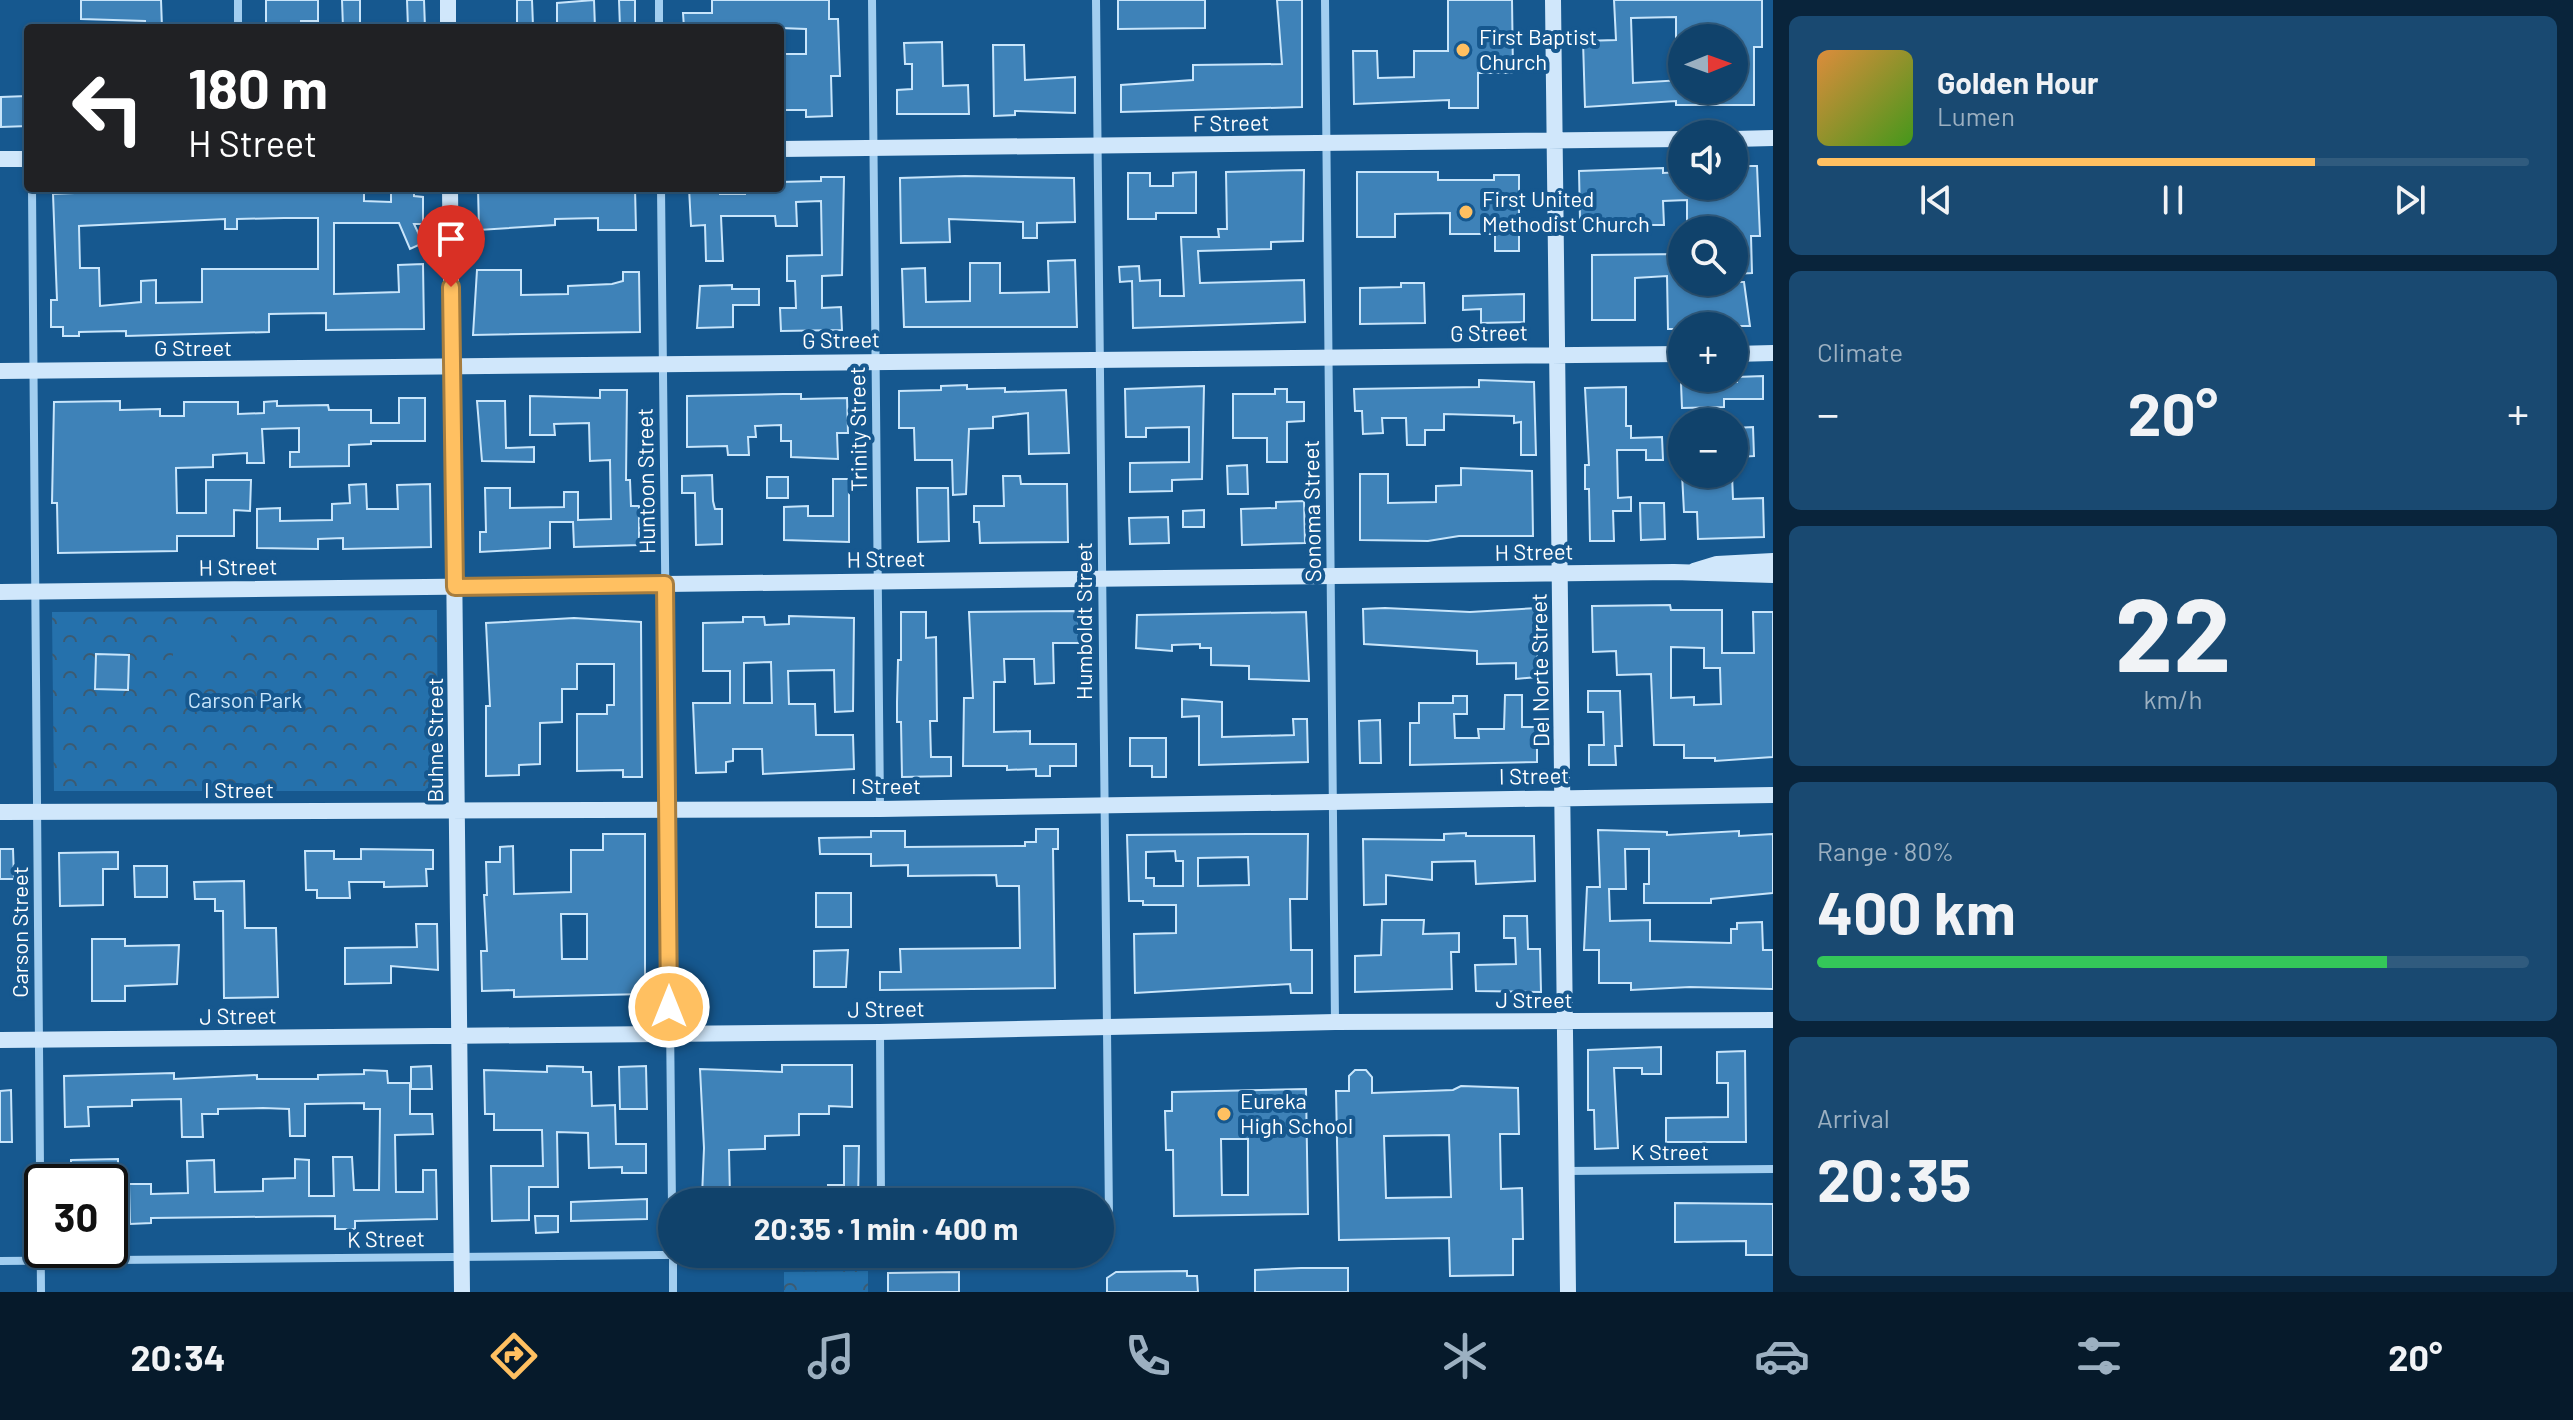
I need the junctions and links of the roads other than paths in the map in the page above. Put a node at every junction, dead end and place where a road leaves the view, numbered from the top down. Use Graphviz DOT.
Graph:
graph roads {
  1 [pos="238,0"];
  2 [pos="448,0"];
  3 [pos="659,0"];
  4 [pos="872,0"];
  5 [pos="1096,0"];
  6 [pos="1325,0"];
  7 [pos="1553,0"];
  8 [pos="238,24"];
  9 [pos="448,24"];
  10 [pos="659,24"];
  11 [pos="1773,138"];
  12 [pos="1668,139"];
  13 [pos="1748,139"];
  14 [pos="1554,142"];
  15 [pos="1327,144"];
  16 [pos="1098,147"];
  17 [pos="872,148"];
  18 [pos="784,149"];
  19 [pos="0,159"];
  20 [pos="24,159"];
  21 [pos="32,192"];
  22 [pos="450,192"];
  23 [pos="661,192"];
  24 [pos="1773,353"];
  25 [pos="1556,354"];
  26 [pos="1668,354"];
  27 [pos="1748,354"];
  28 [pos="1329,357"];
  29 [pos="1100,359"];
  30 [pos="876,361"];
  31 [pos="663,364"];
  32 [pos="451,368"];
  33 [pos="0,371"];
  34 [pos="34,371"];
  35 [pos="1773,562"];
  36 [pos="1693,572"];
  37 [pos="1560,573"];
  38 [pos="1773,575"];
  39 [pos="1331,576"];
  40 [pos="1102,579"];
  41 [pos="878,581"];
  42 [pos="665,584"];
  43 [pos="455,587"];
  44 [pos="0,592"];
  45 [pos="36,592"];
  46 [pos="1773,795"];
  47 [pos="1564,797"];
  48 [pos="1333,799"];
  49 [pos="1104,805"];
  50 [pos="668,807"];
  51 [pos="880,809"];
  52 [pos="0,812"];
  53 [pos="37,812"];
  54 [pos="458,812"];
  55 [pos="1773,1020"];
  56 [pos="1335,1022"];
  57 [pos="1567,1022"];
  58 [pos="1106,1025"];
  59 [pos="880,1032"];
  60 [pos="670,1034"];
  61 [pos="460,1035"];
  62 [pos="0,1040"];
  63 [pos="39,1040"];
  64 [pos="40,1164"];
  65 [pos="1773,1169"];
  66 [pos="1567,1171"];
  67 [pos="672,1188"];
  68 [pos="881,1188"];
  69 [pos="1109,1188"];
  70 [pos="658,1254"];
  71 [pos="462,1257"];
  72 [pos="128,1260"];
  73 [pos="0,1261"];
  74 [pos="24,1261"];
  75 [pos="41,1268"];
  76 [pos="673,1268"];
  77 [pos="41,1292"];
  78 [pos="462,1292"];
  79 [pos="673,1292"];
  80 [pos="1568,1292"];
  1 -- 8 [label="street"];
  2 -- 9 [label="street"];
  3 -- 10 [label="street"];
  4 -- 17 [label="street, Trinity Street"];
  5 -- 16 [label="street, Humboldt Street"];
  6 -- 15 [label="street, Sonoma Street"];
  7 -- 14 [label="street, Del Norte Street"];
  11 -- 13 [label="street"];
  12 -- 14 [label="street, F Street"];
  14 -- 15 [label="street, F Street"];
  14 -- 25 [label="street, Del Norte Street"];
  15 -- 16 [label="street, F Street"];
  15 -- 28 [label="street, Sonoma Street"];
  16 -- 17 [label="street, F Street"];
  16 -- 29 [label="street, Humboldt Street"];
  17 -- 18 [label="street, F Street"];
  17 -- 30 [label="street, Trinity Street"];
  19 -- 20 [label="street"];
  21 -- 34 [label="street, Carson Street"];
  22 -- 32 [label="street, Buhne Street"];
  23 -- 31 [label="street, Huntoon Street"];
  24 -- 27 [label="street"];
  25 -- 26 [label="street, G Street"];
  25 -- 28 [label="street, G Street"];
  25 -- 37 [label="street, Del Norte Street"];
  28 -- 29 [label="street, G Street"];
  28 -- 39 [label="street, Sonoma Street"];
  29 -- 30 [label="street, G Street"];
  29 -- 40 [label="street, Humboldt Street"];
  30 -- 31 [label="street, G Street"];
  30 -- 41 [label="street, Trinity Street"];
  31 -- 32 [label="street, G Street"];
  31 -- 42 [label="street, Huntoon Street"];
  32 -- 34 [label="street, G Street"];
  32 -- 43 [label="street, Buhne Street"];
  33 -- 34 [label="street, G Street"];
  34 -- 45 [label="street, Carson Street"];
  35 -- 36 [label="street"];
  36 -- 37 [label="street, H Street"];
  36 -- 38 [label="street, H Street"];
  37 -- 39 [label="street, H Street"];
  37 -- 47 [label="street, Del Norte Street"];
  39 -- 40 [label="street, H Street"];
  39 -- 48 [label="street, Sonoma Street"];
  40 -- 41 [label="street, H Street"];
  40 -- 49 [label="street, Humboldt Street"];
  41 -- 42 [label="street, H Street"];
  41 -- 51 [label="street, Trinity Street"];
  42 -- 43 [label="street, H Street"];
  42 -- 50 [label="street, Huntoon Street"];
  43 -- 45 [label="street, H Street"];
  43 -- 54 [label="street, Buhne Street"];
  44 -- 45 [label="street, H Street"];
  45 -- 53 [label="street, Carson Street"];
  46 -- 47 [label="street, I Street"];
  47 -- 48 [label="street, I Street"];
  47 -- 57 [label="street, Del Norte Street"];
  48 -- 49 [label="street, I Street"];
  48 -- 56 [label="street, Sonoma Street"];
  49 -- 51 [label="street, I Street"];
  49 -- 58 [label="street, Humboldt Street"];
  50 -- 51 [label="street, I Street"];
  50 -- 54 [label="street, I Street"];
  50 -- 60 [label="street, Huntoon Street"];
  52 -- 53 [label="street, I Street"];
  53 -- 54 [label="street, I Street"];
  53 -- 63 [label="street, Carson Street"];
  54 -- 61 [label="street, Buhne Street"];
  55 -- 57 [label="street, J Street"];
  56 -- 57 [label="street, J Street"];
  56 -- 58 [label="street, J Street"];
  57 -- 66 [label="street, Del Norte Street"];
  58 -- 59 [label="street, J Street"];
  58 -- 69 [label="street, Humboldt Street"];
  59 -- 60 [label="street, J Street"];
  59 -- 68 [label="street"];
  60 -- 61 [label="street, J Street"];
  60 -- 67 [label="street, Huntoon Street"];
  61 -- 63 [label="street, J Street"];
  61 -- 71 [label="street, Buhne Street"];
  62 -- 63 [label="street, J Street"];
  63 -- 64 [label="street, Carson Street"];
  65 -- 66 [label="street, K Street"];
  66 -- 80 [label="street, Del Norte Street"];
  70 -- 71 [label="street, K Street"];
  71 -- 72 [label="street, K Street"];
  71 -- 78 [label="street, Buhne Street"];
  73 -- 74 [label="street, K Street"];
  75 -- 77 [label="street, Carson Street"];
  76 -- 79 [label="street"];
}
